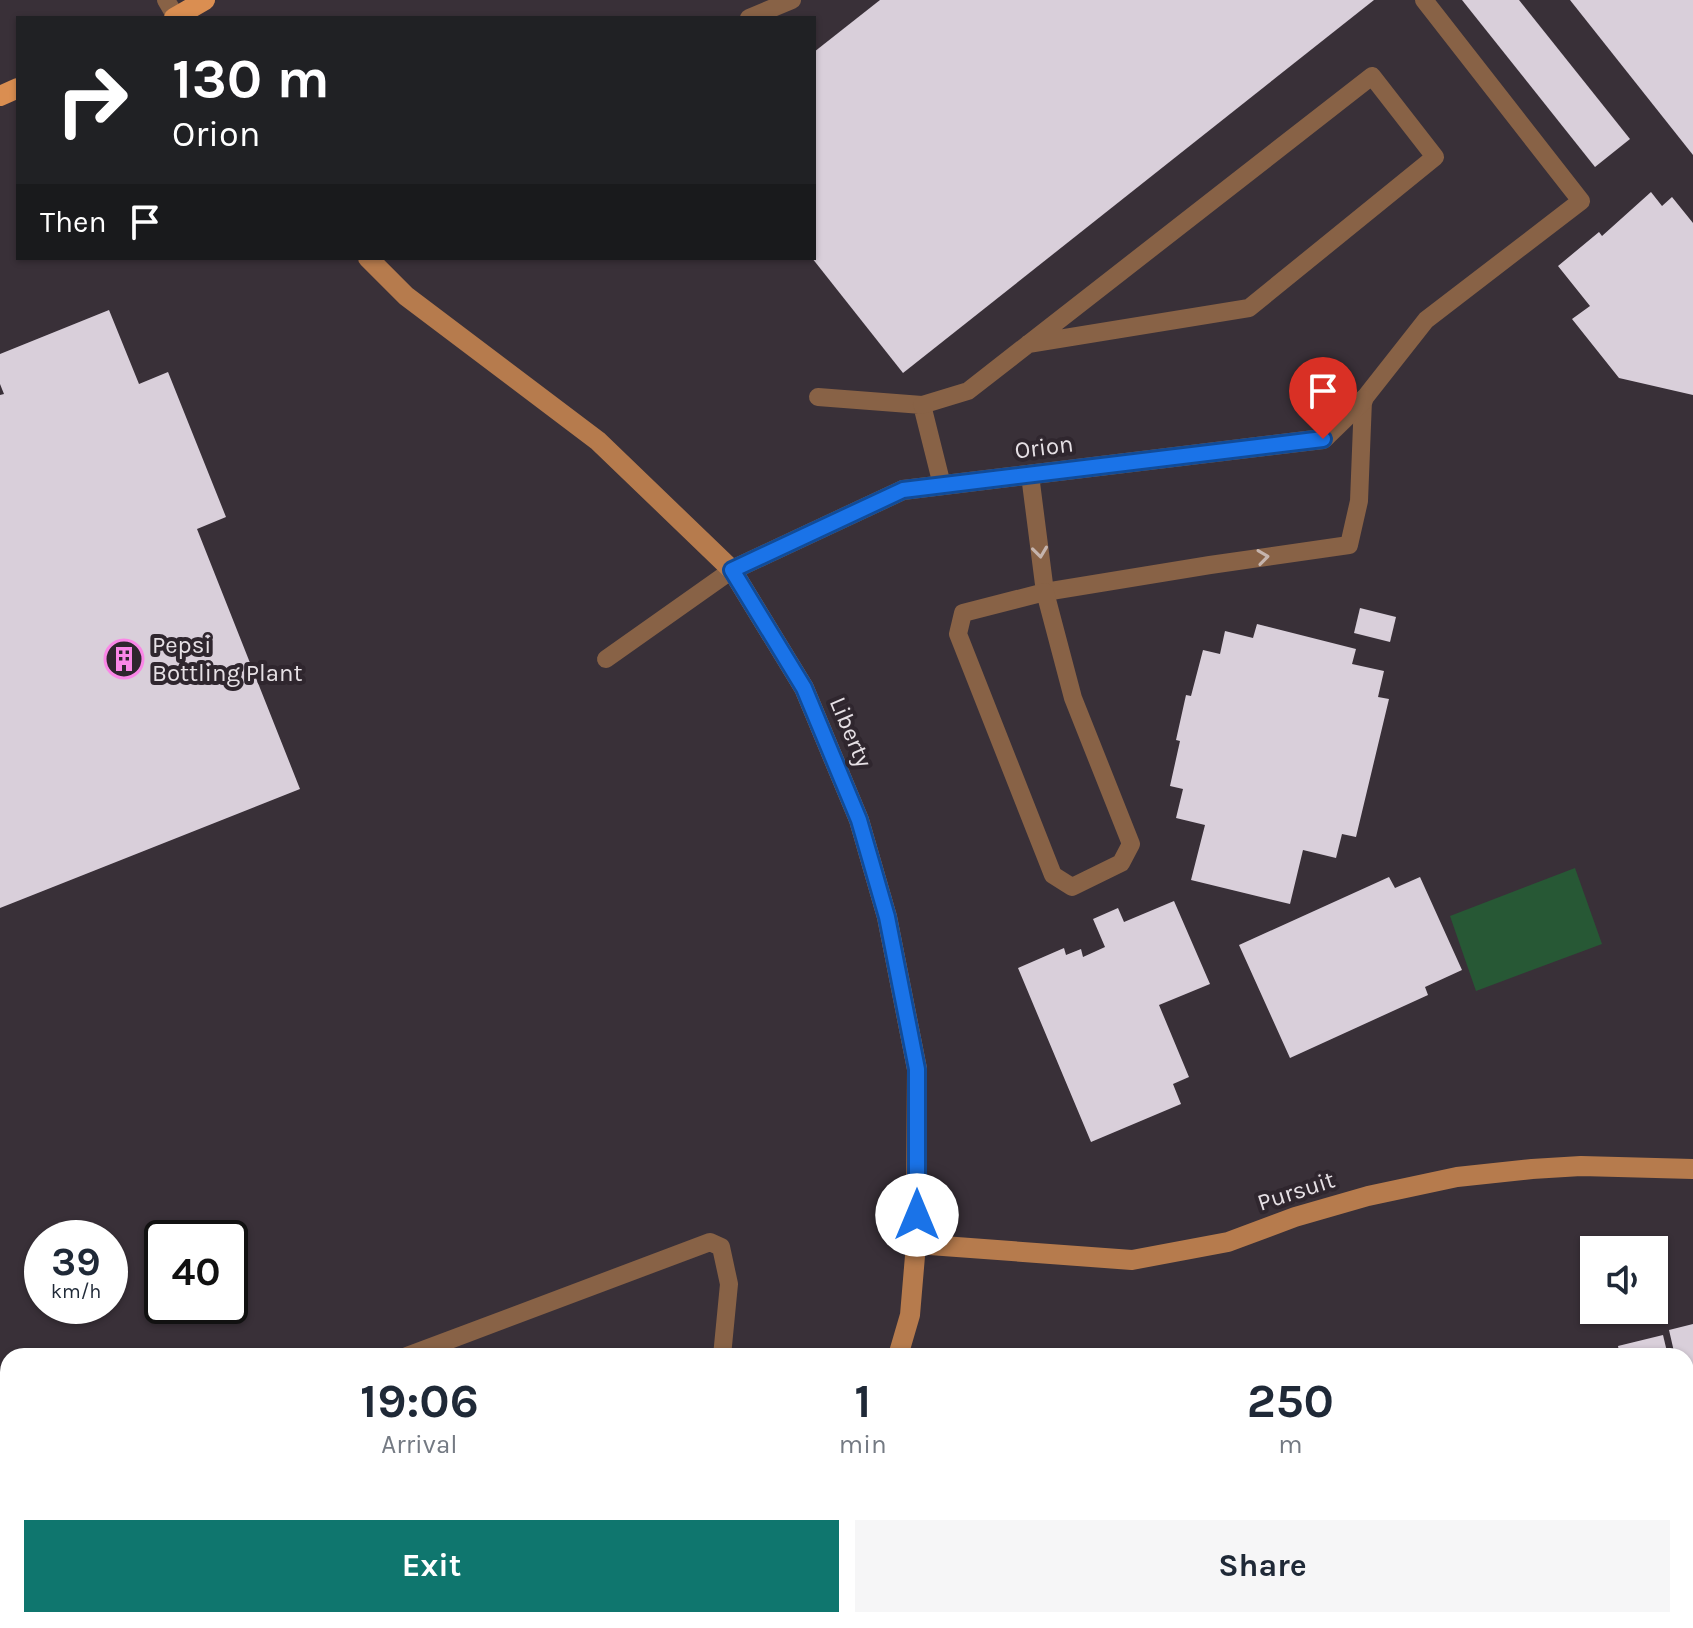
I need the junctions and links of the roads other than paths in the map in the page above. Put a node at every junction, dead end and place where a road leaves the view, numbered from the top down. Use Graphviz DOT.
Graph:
graph roads {
  1 [pos="205,0"];
  2 [pos="792,0"];
  3 [pos="1424,0"];
  4 [pos="179,16"];
  5 [pos="754,16"];
  6 [pos="370,260"];
  7 [pos="1028,344"];
  8 [pos="818,397"];
  9 [pos="1363,400"];
  10 [pos="922,405"];
  11 [pos="1030,475"];
  12 [pos="942,485"];
  13 [pos="732,570"];
  14 [pos="1045,592"];
  15 [pos="606,659"];
  16 [pos="1693,1169"];
  17 [pos="916,1244"];
  18 [pos="428,1348"];
  19 [pos="723,1348"];
  20 [pos="900,1348"];
  1 -- 4 [label="main road"];
  2 -- 5 [label="lane"];
  3 -- 9 [label="lane"];
  6 -- 13 [label="street, Liberty"];
  7 -- 7 [label="lane"];
  7 -- 10 [label="lane"];
  8 -- 10 [label="lane"];
  9 -- 11 [label="street, Orion"];
  14 -- 9 [label="lane, one-way"];
  10 -- 12 [label="lane"];
  11 -- 12 [label="street, Orion"];
  11 -- 14 [label="lane, one-way"];
  12 -- 13 [label="street, Orion"];
  13 -- 15 [label="lane"];
  13 -- 17 [label="street, Liberty"];
  14 -- 14 [label="lane"];
  16 -- 17 [label="street, Pursuit"];
  17 -- 20 [label="street, Liberty"];
  18 -- 19 [label="lane"];
}
